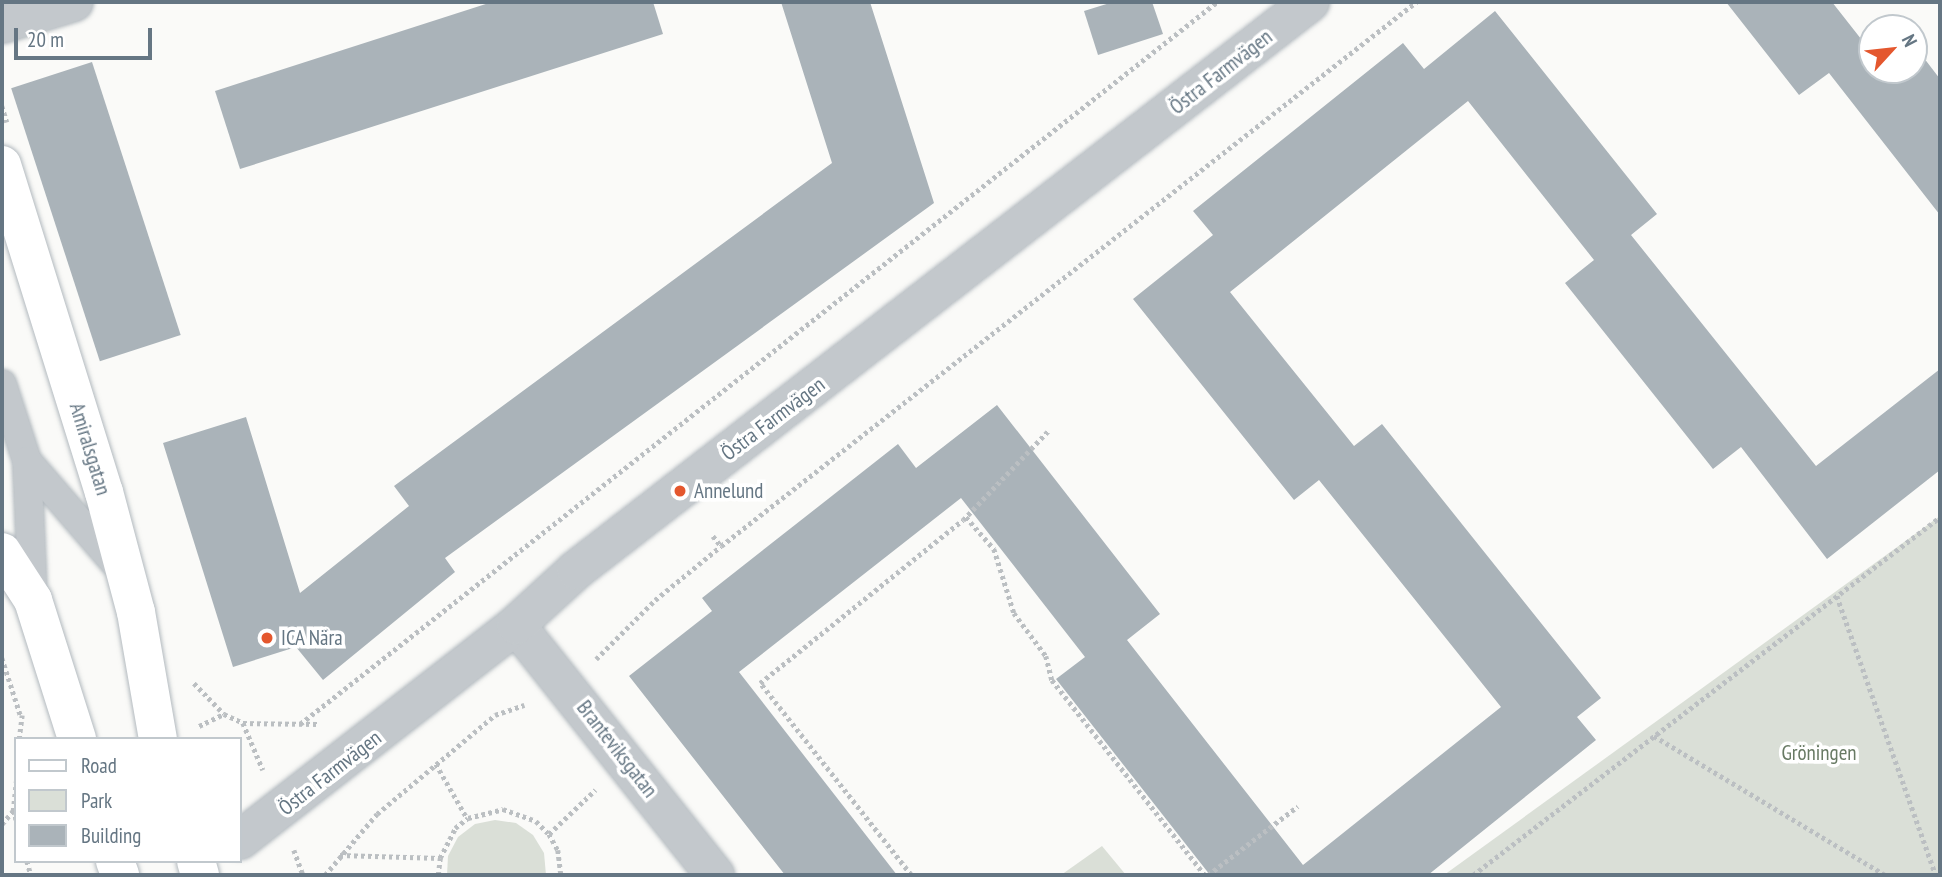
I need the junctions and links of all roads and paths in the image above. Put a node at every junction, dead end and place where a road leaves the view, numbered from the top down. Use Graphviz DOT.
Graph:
graph roads {
  1 [pos="74,2"];
  2 [pos="1217,2"];
  3 [pos="1310,2"];
  4 [pos="1416,2"];
  5 [pos="2,24"];
  6 [pos="2,165"];
  7 [pos="2,384"];
  8 [pos="1048,431"];
  9 [pos="27,461"];
  10 [pos="966,517"];
  11 [pos="1940,517"];
  12 [pos="713,536"];
  13 [pos="721,546"];
  14 [pos="2,552"];
  15 [pos="126,575"];
  16 [pos="1837,596"];
  17 [pos="33,600"];
  18 [pos="516,625"];
  19 [pos="2,658"];
  20 [pos="190,679"];
  21 [pos="565,682"];
  22 [pos="224,714"];
  23 [pos="243,723"];
  24 [pos="1654,736"];
  25 [pos="19,737"];
  26 [pos="77,737"];
  27 [pos="158,737"];
  28 [pos="626,761"];
  29 [pos="436,764"];
  30 [pos="1298,806"];
  31 [pos="14,811"];
  32 [pos="467,818"];
  33 [pos="2,824"];
  34 [pos="549,834"];
  35 [pos="242,839"];
  36 [pos="340,855"];
  37 [pos="439,858"];
  38 [pos="326,875"];
  39 [pos="438,875"];
  40 [pos="561,875"];
  41 [pos="715,875"];
  42 [pos="911,875"];
  43 [pos="1207,875"];
  44 [pos="1473,875"];
  45 [pos="1885,875"];
  46 [pos="1936,875"];
  1 -- 5 [label="street"];
  2 -- 23 [label="path"];
  3 -- 18 [label="street, Östra Farmvägen"];
  4 -- 13 [label="path"];
  6 -- 15 [label="main road, Amiralsgatan"];
  7 -- 9 [label="lane"];
  8 -- 10 [label="path"];
  9 -- 15 [label="lane"];
  9 -- 17 [label="lane"];
  10 -- 42 [label="path"];
  10 -- 43 [label="path"];
  11 -- 16 [label="path"];
  12 -- 13 [label="path"];
  13 -- 21 [label="path"];
  14 -- 17 [label="main road"];
  15 -- 27 [label="main road, Amiralsgatan"];
  16 -- 24 [label="path"];
  16 -- 46 [label="path"];
  17 -- 26 [label="main road"];
  18 -- 21 [label="street, Branteviksgatan"];
  18 -- 35 [label="street, Östra Farmvägen"];
  19 -- 25 [label="path"];
  20 -- 22 [label="path"];
  21 -- 28 [label="street, Branteviksgatan"];
  21 -- 29 [label="path"];
  24 -- 44 [label="path"];
  24 -- 45 [label="path"];
  28 -- 34 [label="path"];
  28 -- 41 [label="street, Branteviksgatan"];
  29 -- 32 [label="path"];
  29 -- 36 [label="path"];
  30 -- 43 [label="path"];
  31 -- 33 [label="path"];
  32 -- 34 [label="path"];
  32 -- 37 [label="path"];
  34 -- 40 [label="path"];
  36 -- 37 [label="path"];
  36 -- 38 [label="path"];
  37 -- 39 [label="path"];
}
